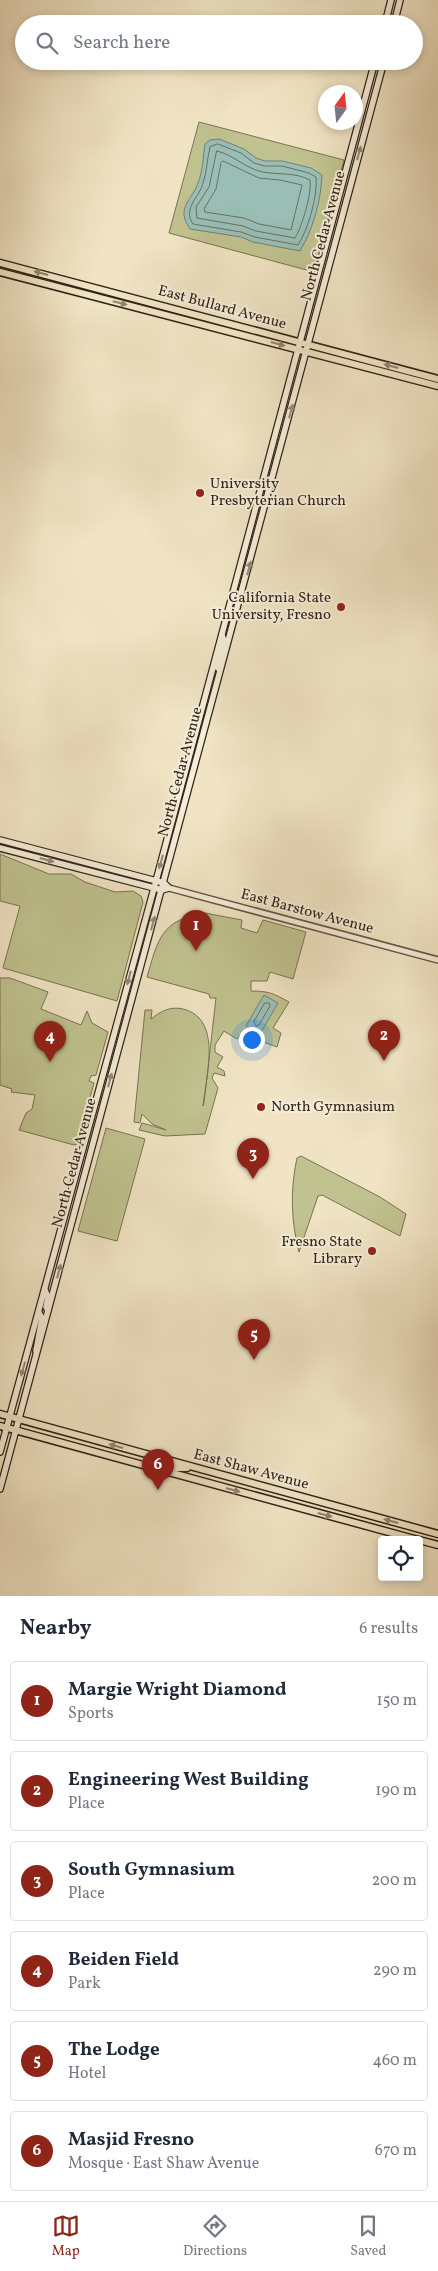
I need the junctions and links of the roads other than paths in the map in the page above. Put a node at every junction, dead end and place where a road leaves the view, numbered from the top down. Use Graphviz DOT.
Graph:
graph roads {
  1 [pos="391,0"];
  2 [pos="400,0"];
  3 [pos="387,15"];
  4 [pos="396,15"];
  5 [pos="373,70"];
  6 [pos="382,70"];
  7 [pos="0,262"];
  8 [pos="0,272"];
  9 [pos="300,342"];
  10 [pos="309,344"];
  11 [pos="299,349"];
  12 [pos="307,352"];
  13 [pos="438,379"];
  14 [pos="438,386"];
  15 [pos="222,635"];
  16 [pos="213,700"];
  17 [pos="0,840"];
  18 [pos="0,848"];
  19 [pos="156,881"];
  20 [pos="164,883"];
  21 [pos="169,888"];
  22 [pos="154,889"];
  23 [pos="162,890"];
  24 [pos="438,960"];
  25 [pos="45,1290"];
  26 [pos="48,1310"];
  27 [pos="39,1313"];
  28 [pos="36,1360"];
  29 [pos="0,1414"];
  30 [pos="10,1417"];
  31 [pos="19,1420"];
  32 [pos="3,1427"];
  33 [pos="16,1431"];
  34 [pos="0,1452"];
  35 [pos="145,1466"];
  36 [pos="198,1468"];
  37 [pos="0,1489"];
  38 [pos="438,1534"];
  39 [pos="403,1536"];
  40 [pos="423,1541"];
  41 [pos="438,1545"];
  1 -- 3 [label="main road"];
  2 -- 4 [label="main road"];
  5 -- 9 [label="main road, North Cedar Avenue"];
  10 -- 6 [label="main road, North Cedar Avenue, one-way"];
  9 -- 7 [label="main road, East Bullard Avenue, one-way"];
  8 -- 11 [label="main road, East Bullard Avenue, one-way"];
  9 -- 10 [label="main road, East Bullard Avenue"];
  9 -- 11 [label="main road, North Cedar Avenue"];
  10 -- 12 [label="main road, North Cedar Avenue"];
  13 -- 10 [label="main road, East Bullard Avenue, one-way"];
  11 -- 12 [label="main road, East Bullard Avenue"];
  11 -- 15 [label="main road, North Cedar Avenue"];
  12 -- 14 [label="main road, East Bullard Avenue"];
  16 -- 12 [label="main road, North Cedar Avenue, one-way"];
  15 -- 16 [label="main road"];
  15 -- 19 [label="main road, North Cedar Avenue, one-way"];
  16 -- 20 [label="main road, North Cedar Avenue"];
  17 -- 19 [label="main road"];
  18 -- 22 [label="main road, one-way"];
  19 -- 20 [label="main road"];
  19 -- 22 [label="main road, North Cedar Avenue"];
  20 -- 21 [label="main road"];
  20 -- 23 [label="main road, North Cedar Avenue"];
  21 -- 23 [label="main road"];
  21 -- 24 [label="street, East Barstow Avenue"];
  22 -- 23 [label="main road"];
  22 -- 25 [label="main road, North Cedar Avenue, one-way"];
  26 -- 23 [label="main road, North Cedar Avenue, one-way"];
  25 -- 26 [label="main road"];
  25 -- 27 [label="main road, North Cedar Avenue"];
  26 -- 28 [label="main road, North Cedar Avenue"];
  27 -- 28 [label="main road"];
  27 -- 30 [label="main road, North Cedar Avenue, one-way"];
  28 -- 31 [label="main road, North Cedar Avenue"];
  29 -- 30 [label="main road, East Shaw Avenue"];
  30 -- 31 [label="main road, East Shaw Avenue"];
  30 -- 32 [label="main road, North Cedar Avenue"];
  31 -- 33 [label="main road, North Cedar Avenue"];
  36 -- 31 [label="main road, East Shaw Avenue, one-way"];
  32 -- 33 [label="main road, East Shaw Avenue"];
  32 -- 34 [label="main road, North Cedar Avenue"];
  33 -- 35 [label="main road, East Shaw Avenue"];
  33 -- 37 [label="main road, North Cedar Avenue"];
  35 -- 36 [label="main road"];
  35 -- 39 [label="main road, East Shaw Avenue, one-way"];
  38 -- 36 [label="main road, East Shaw Avenue, one-way"];
  40 -- 41 [label="main road, East Shaw Avenue"];
}
